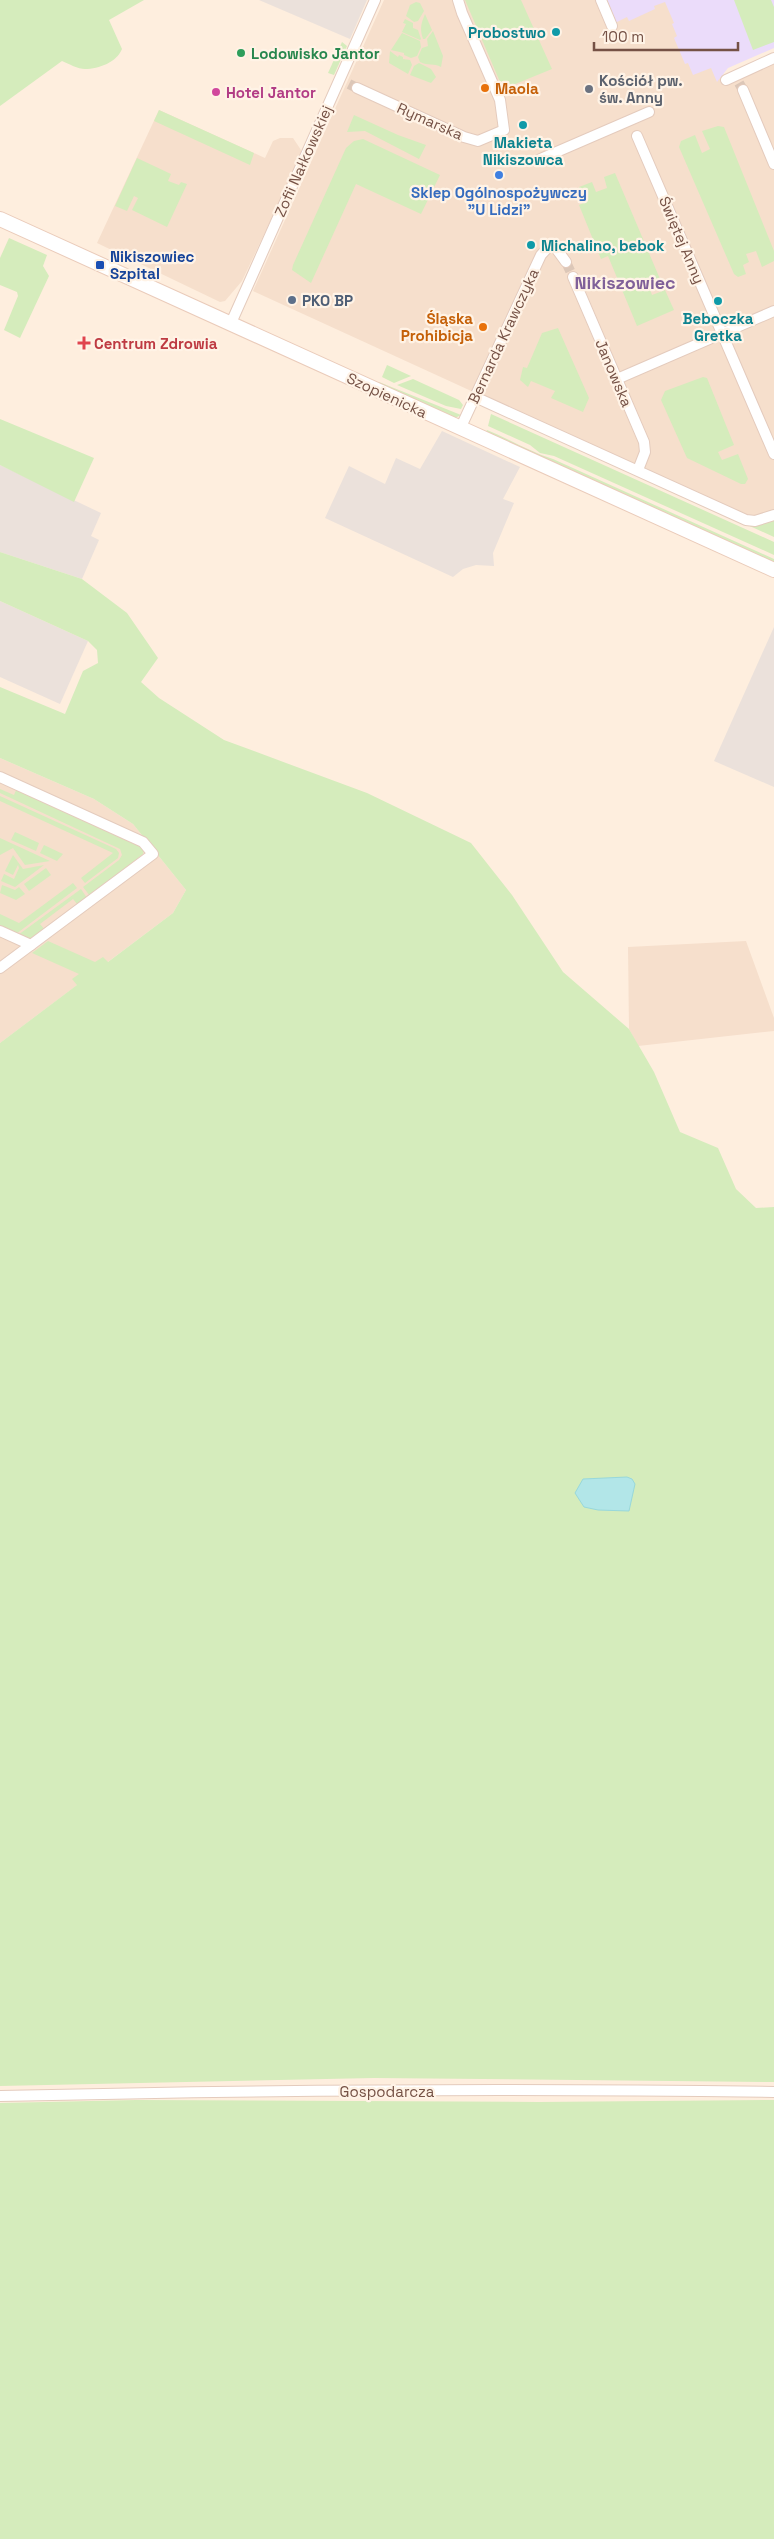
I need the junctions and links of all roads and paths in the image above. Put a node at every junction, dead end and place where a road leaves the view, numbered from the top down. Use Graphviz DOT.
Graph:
graph roads {
  1 [pos="376,0"];
  2 [pos="458,0"];
  3 [pos="601,0"];
  4 [pos="612,26"];
  5 [pos="774,58"];
  6 [pos="351,85"];
  7 [pos="650,112"];
  8 [pos="634,128"];
  9 [pos="538,160"];
  10 [pos="774,164"];
  11 [pos="0,219"];
  12 [pos="566,262"];
  13 [pos="573,277"];
  14 [pos="774,311"];
  15 [pos="231,323"];
  16 [pos="722,333"];
  17 [pos="616,379"];
  18 [pos="475,397"];
  19 [pos="460,429"];
  20 [pos="774,454"];
  21 [pos="638,470"];
  22 [pos="774,515"];
  23 [pos="774,570"];
  24 [pos="0,777"];
  25 [pos="0,931"];
  26 [pos="31,945"];
  27 [pos="0,968"];
  28 [pos="774,2092"];
  29 [pos="0,2096"];
  1 -- 6 [label="street, Zofii Nałkowskiej"];
  2 -- 6 [label="street, Rymarska"];
  3 -- 4 [label="street"];
  5 -- 10 [label="street"];
  6 -- 15 [label="street, Zofii Nałkowskiej"];
  7 -- 8 [label="street"];
  8 -- 9 [label="street"];
  8 -- 16 [label="street, Świętej Anny"];
  11 -- 15 [label="street, Szopienicka"];
  12 -- 18 [label="street, Bernarda Krawczyka"];
  13 -- 17 [label="street, Janowska"];
  14 -- 16 [label="street"];
  15 -- 19 [label="street, Szopienicka"];
  16 -- 17 [label="street"];
  16 -- 20 [label="street, Świętej Anny"];
  17 -- 21 [label="street, Janowska"];
  18 -- 19 [label="street, Bernarda Krawczyka"];
  18 -- 21 [label="street"];
  19 -- 23 [label="street, Szopienicka"];
  21 -- 22 [label="street"];
  24 -- 26 [label="street"];
  25 -- 26 [label="street"];
  26 -- 27 [label="street"];
  28 -- 29 [label="street, Gospodarcza"];
}
